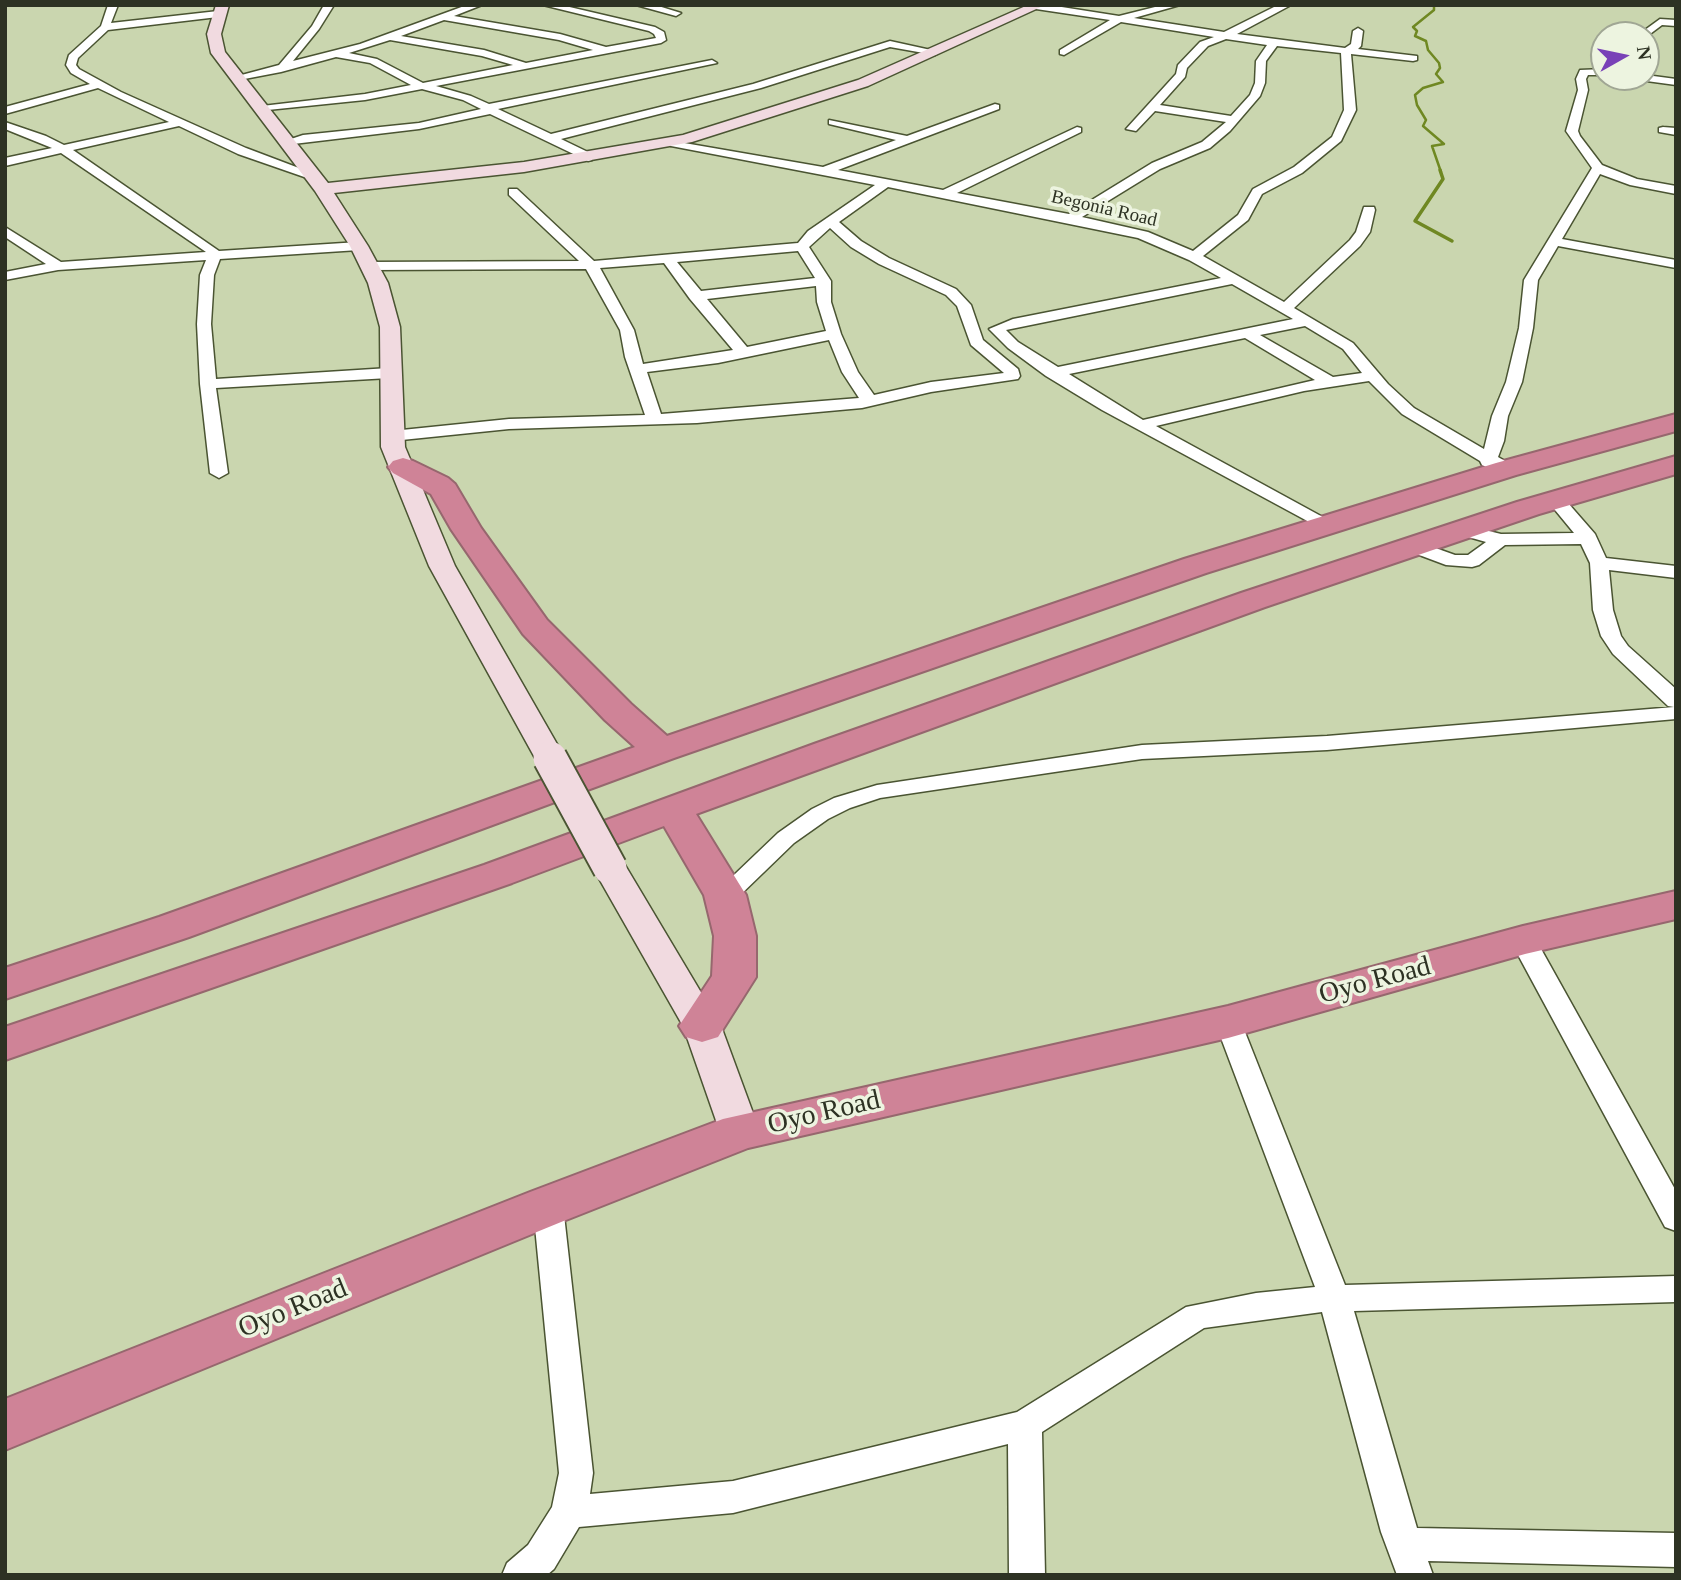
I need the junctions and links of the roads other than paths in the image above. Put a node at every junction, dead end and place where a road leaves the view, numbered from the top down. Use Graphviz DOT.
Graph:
graph roads {
  1 [pos="113,5"];
  2 [pos="329,5"];
  3 [pos="477,5"];
  4 [pos="548,5"];
  5 [pos="641,5"];
  6 [pos="1175,5"];
  7 [pos="1286,5"];
  8 [pos="1038,6"];
  9 [pos="220,9"];
  10 [pos="676,13"];
  11 [pos="443,17"];
  12 [pos="1119,19"];
  13 [pos="105,27"];
  14 [pos="1358,31"];
  15 [pos="1228,35"];
  16 [pos="388,37"];
  17 [pos="1274,43"];
  18 [pos="607,51"];
  19 [pos="1346,51"];
  20 [pos="936,52"];
  21 [pos="1064,52"];
  22 [pos="338,54"];
  23 [pos="1413,58"];
  24 [pos="712,62"];
  25 [pos="527,67"];
  26 [pos="281,69"];
  27 [pos="1590,72"];
  28 [pos="238,79"];
  29 [pos="98,85"];
  30 [pos="422,86"];
  31 [pos="995,107"];
  32 [pos="1152,107"];
  33 [pos="262,109"];
  34 [pos="489,109"];
  35 [pos="5,111"];
  36 [pos="1235,120"];
  37 [pos="832,122"];
  38 [pos="179,123"];
  39 [pos="5,125"];
  40 [pos="1132,129"];
  41 [pos="1077,130"];
  42 [pos="551,138"];
  43 [pos="909,140"];
  44 [pos="671,142"];
  45 [pos="289,143"];
  46 [pos="62,149"];
  47 [pos="587,157"];
  48 [pos="5,162"];
  49 [pos="1598,167"];
  50 [pos="822,172"];
  51 [pos="318,183"];
  52 [pos="885,184"];
  53 [pos="1676,190"];
  54 [pos="513,192"];
  55 [pos="945,194"];
  56 [pos="1369,210"];
  57 [pos="1070,219"];
  58 [pos="832,223"];
  59 [pos="5,231"];
  60 [pos="1554,241"];
  61 [pos="359,246"];
  62 [pos="802,247"];
  63 [pos="215,256"];
  64 [pos="1194,257"];
  65 [pos="668,259"];
  66 [pos="1676,264"];
  67 [pos="591,265"];
  68 [pos="58,266"];
  69 [pos="370,266"];
  70 [pos="5,276"];
  71 [pos="1231,280"];
  72 [pos="824,281"];
  73 [pos="695,296"];
  74 [pos="1286,308"];
  75 [pos="1307,321"];
  76 [pos="834,334"];
  77 [pos="1248,334"];
  78 [pos="743,353"];
  79 [pos="638,369"];
  80 [pos="389,373"];
  81 [pos="1052,373"];
  82 [pos="1373,376"];
  83 [pos="1329,381"];
  84 [pos="208,384"];
  85 [pos="867,400"];
  86 [pos="654,419"];
  87 [pos="1676,422"];
  88 [pos="1141,425"];
  89 [pos="392,436"];
  90 [pos="1497,465"];
  91 [pos="1676,465"];
  92 [pos="403,467"];
  93 [pos="219,472"];
  94 [pos="1555,499"];
  95 [pos="1324,524"];
  96 [pos="1464,530"];
  97 [pos="1588,538"];
  98 [pos="1500,540"];
  99 [pos="1413,545"];
  100 [pos="1599,564"];
  101 [pos="1676,572"];
  102 [pos="1676,701"];
  103 [pos="1676,713"];
  104 [pos="661,750"];
  105 [pos="673,809"];
  106 [pos="725,895"];
  107 [pos="1676,905"];
  108 [pos="1523,940"];
  109 [pos="5,984"];
  110 [pos="1228,1021"];
  111 [pos="702,1026"];
  112 [pos="5,1044"];
  113 [pos="740,1132"];
  114 [pos="548,1206"];
  115 [pos="1676,1219"];
  116 [pos="1676,1289"];
  117 [pos="1335,1298"];
  118 [pos="5,1425"];
  119 [pos="1025,1425"];
  120 [pos="569,1512"];
  121 [pos="1676,1550"];
  122 [pos="1409,1560"];
  123 [pos="520,1575"];
  124 [pos="1027,1575"];
  1 -- 13 [label="street"];
  2 -- 26 [label="street"];
  3 -- 11 [label="street"];
  4 -- 18 [label="street"];
  5 -- 10 [label="street"];
  6 -- 12 [label="street"];
  7 -- 15 [label="street"];
  8 -- 12 [label="street"];
  8 -- 20 [label="main road"];
  9 -- 13 [label="street"];
  9 -- 28 [label="main road"];
  11 -- 16 [label="street"];
  11 -- 18 [label="street"];
  12 -- 15 [label="street"];
  12 -- 21 [label="street"];
  13 -- 29 [label="street"];
  14 -- 19 [label="street"];
  15 -- 17 [label="street"];
  15 -- 32 [label="street"];
  16 -- 22 [label="street"];
  16 -- 25 [label="street"];
  17 -- 19 [label="street"];
  17 -- 36 [label="street"];
  18 -- 25 [label="street"];
  19 -- 23 [label="street"];
  19 -- 64 [label="street"];
  20 -- 42 [label="street"];
  20 -- 44 [label="main road"];
  22 -- 26 [label="street"];
  22 -- 30 [label="street"];
  24 -- 34 [label="street"];
  25 -- 30 [label="street"];
  26 -- 28 [label="street"];
  27 -- 49 [label="street"];
  28 -- 33 [label="main road"];
  29 -- 35 [label="street"];
  29 -- 38 [label="street"];
  30 -- 33 [label="street"];
  30 -- 34 [label="street"];
  31 -- 43 [label="street"];
  32 -- 36 [label="street"];
  32 -- 40 [label="street"];
  33 -- 45 [label="main road"];
  34 -- 42 [label="street"];
  34 -- 45 [label="street"];
  36 -- 57 [label="street"];
  37 -- 43 [label="street"];
  38 -- 46 [label="street"];
  38 -- 51 [label="street"];
  39 -- 46 [label="street"];
  41 -- 55 [label="street"];
  42 -- 47 [label="street"];
  43 -- 50 [label="street"];
  44 -- 47 [label="main road"];
  44 -- 50 [label="street, Begonia Road"];
  45 -- 51 [label="main road"];
  46 -- 48 [label="street"];
  46 -- 63 [label="street"];
  47 -- 51 [label="main road"];
  49 -- 53 [label="street"];
  49 -- 60 [label="street"];
  50 -- 52 [label="street, Begonia Road"];
  51 -- 61 [label="main road"];
  52 -- 55 [label="street, Begonia Road"];
  52 -- 58 [label="street"];
  54 -- 67 [label="street"];
  55 -- 57 [label="street, Begonia Road"];
  56 -- 74 [label="street"];
  57 -- 64 [label="street, Begonia Road"];
  58 -- 62 [label="street"];
  58 -- 85 [label="street"];
  59 -- 68 [label="street"];
  60 -- 66 [label="street"];
  60 -- 90 [label="street"];
  61 -- 63 [label="street"];
  61 -- 69 [label="main road"];
  62 -- 65 [label="street"];
  62 -- 72 [label="street"];
  63 -- 68 [label="street"];
  63 -- 84 [label="street"];
  64 -- 71 [label="street, Begonia Road"];
  65 -- 67 [label="street"];
  65 -- 73 [label="street"];
  67 -- 69 [label="street"];
  67 -- 79 [label="street"];
  68 -- 70 [label="street"];
  69 -- 80 [label="main road"];
  71 -- 74 [label="street, Begonia Road"];
  71 -- 81 [label="street"];
  72 -- 73 [label="street"];
  72 -- 76 [label="street"];
  73 -- 78 [label="street"];
  74 -- 75 [label="street, Begonia Road"];
  75 -- 77 [label="street"];
  75 -- 82 [label="street, Begonia Road"];
  76 -- 78 [label="street"];
  76 -- 85 [label="street"];
  77 -- 81 [label="street"];
  77 -- 83 [label="street"];
  78 -- 79 [label="street"];
  79 -- 86 [label="street"];
  80 -- 84 [label="street"];
  80 -- 89 [label="main road"];
  81 -- 88 [label="street"];
  82 -- 83 [label="street"];
  82 -- 90 [label="street, Begonia Road"];
  83 -- 88 [label="street"];
  84 -- 93 [label="street"];
  85 -- 86 [label="street"];
  86 -- 89 [label="street"];
  87 -- 90 [label="highway"];
  88 -- 95 [label="street"];
  89 -- 92 [label="main road"];
  90 -- 95 [label="highway"];
  91 -- 94 [label="highway"];
  92 -- 104 [label="highway"];
  92 -- 111 [label="main road, bridge"];
  94 -- 96 [label="highway"];
  94 -- 97 [label="street"];
  95 -- 104 [label="highway"];
  96 -- 98 [label="street"];
  96 -- 99 [label="highway"];
  97 -- 98 [label="street"];
  97 -- 100 [label="street"];
  98 -- 99 [label="street"];
  99 -- 105 [label="highway"];
  100 -- 101 [label="street"];
  100 -- 102 [label="street"];
  103 -- 106 [label="street"];
  104 -- 109 [label="highway"];
  105 -- 106 [label="highway"];
  105 -- 112 [label="highway"];
  106 -- 111 [label="highway"];
  107 -- 108 [label="highway, Oyo Road"];
  108 -- 110 [label="highway, Oyo Road"];
  108 -- 115 [label="street"];
  110 -- 113 [label="highway, Oyo Road"];
  110 -- 117 [label="street"];
  111 -- 113 [label="main road"];
  113 -- 114 [label="highway, Oyo Road"];
  114 -- 118 [label="highway, Oyo Road"];
  114 -- 120 [label="street"];
  116 -- 117 [label="street"];
  117 -- 119 [label="street"];
  117 -- 122 [label="street"];
  119 -- 120 [label="street"];
  119 -- 124 [label="street"];
  120 -- 123 [label="street"];
  121 -- 122 [label="street"];
}
